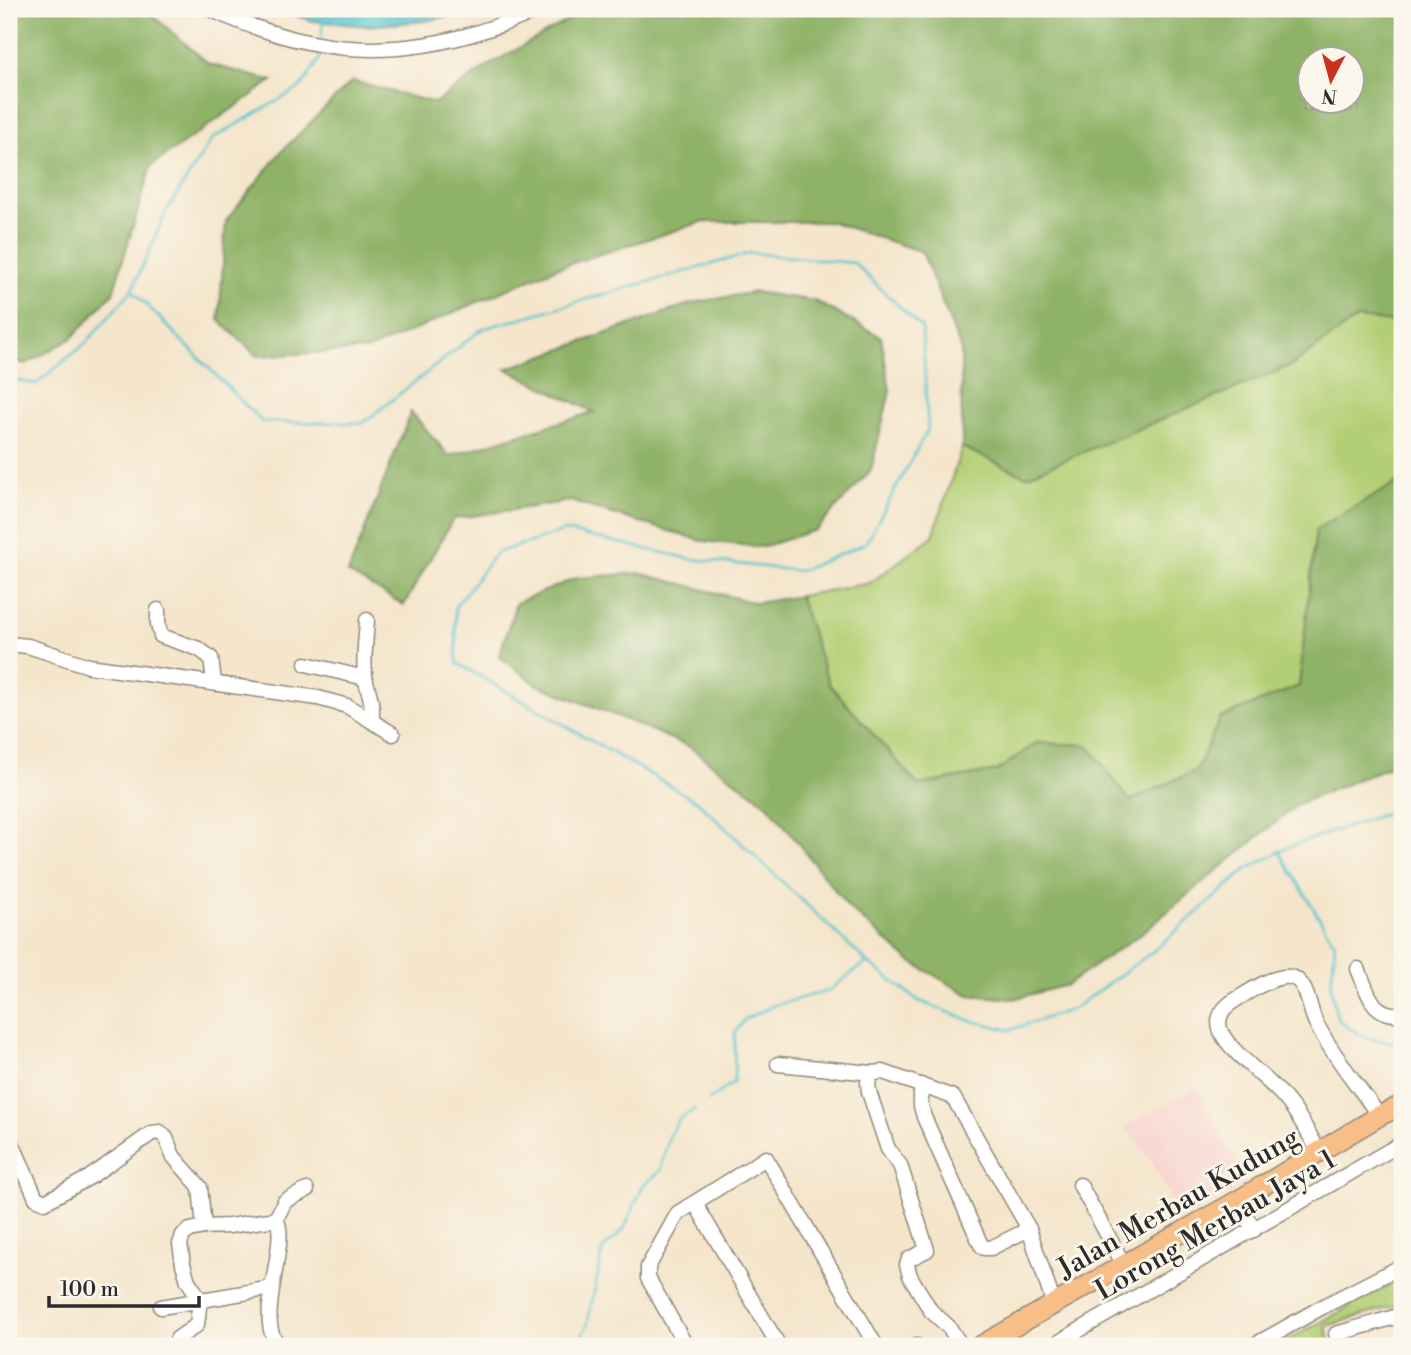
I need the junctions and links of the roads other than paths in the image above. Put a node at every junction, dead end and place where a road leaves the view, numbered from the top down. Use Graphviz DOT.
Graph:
graph roads {
  1 [pos="210,9"];
  2 [pos="539,9"];
  3 [pos="158,610"];
  4 [pos="368,620"];
  5 [pos="9,644"];
  6 [pos="306,664"];
  7 [pos="365,678"];
  8 [pos="214,682"];
  9 [pos="372,719"];
  10 [pos="393,734"];
  11 [pos="1358,969"];
  12 [pos="1402,1014"];
  13 [pos="778,1064"];
  14 [pos="872,1073"];
  15 [pos="921,1086"];
  16 [pos="1402,1105"];
  17 [pos="1379,1116"];
  18 [pos="9,1136"];
  19 [pos="1402,1143"];
  20 [pos="1320,1153"];
  21 [pos="1080,1185"];
  22 [pos="307,1190"];
  23 [pos="1237,1201"];
  24 [pos="695,1203"];
  25 [pos="276,1219"];
  26 [pos="204,1227"];
  27 [pos="1029,1229"];
  28 [pos="1254,1230"];
  29 [pos="1124,1265"];
  30 [pos="1402,1266"];
  31 [pos="272,1288"];
  32 [pos="200,1299"];
  33 [pos="1054,1305"];
  34 [pos="161,1307"];
  35 [pos="1402,1315"];
  36 [pos="1336,1335"];
  37 [pos="177,1339"];
  38 [pos="681,1345"];
  39 [pos="281,1346"];
  40 [pos="779,1346"];
  41 [pos="876,1346"];
  42 [pos="961,1346"];
  43 [pos="980,1346"];
  44 [pos="1052,1346"];
  45 [pos="1253,1346"];
  1 -- 2 [label="street"];
  3 -- 8 [label="street"];
  4 -- 7 [label="street"];
  5 -- 8 [label="street"];
  6 -- 7 [label="street"];
  7 -- 9 [label="street"];
  8 -- 9 [label="street"];
  9 -- 10 [label="street"];
  11 -- 12 [label="street"];
  13 -- 14 [label="street"];
  14 -- 15 [label="street"];
  14 -- 42 [label="street"];
  15 -- 27 [label="street"];
  15 -- 27 [label="street"];
  16 -- 17 [label="main road, Jalan Merbau Kudung"];
  17 -- 20 [label="main road, Jalan Merbau Kudung"];
  17 -- 20 [label="street"];
  18 -- 26 [label="street"];
  19 -- 28 [label="street, Lorong Merbau Jaya 1"];
  20 -- 23 [label="main road, Jalan Merbau Kudung"];
  21 -- 29 [label="street"];
  22 -- 25 [label="street"];
  23 -- 28 [label="street"];
  23 -- 29 [label="main road, Jalan Merbau Kudung"];
  24 -- 38 [label="street"];
  24 -- 40 [label="street"];
  24 -- 41 [label="street"];
  25 -- 26 [label="street"];
  25 -- 31 [label="street"];
  26 -- 32 [label="street"];
  27 -- 33 [label="street"];
  28 -- 44 [label="street, Lorong Merbau Jaya 1"];
  29 -- 33 [label="main road, Jalan Merbau Kudung"];
  30 -- 45 [label="street"];
  31 -- 32 [label="street"];
  31 -- 39 [label="street"];
  32 -- 34 [label="street"];
  32 -- 37 [label="street"];
  33 -- 43 [label="main road, Jalan Merbau Kudung"];
  35 -- 36 [label="street"];
}
